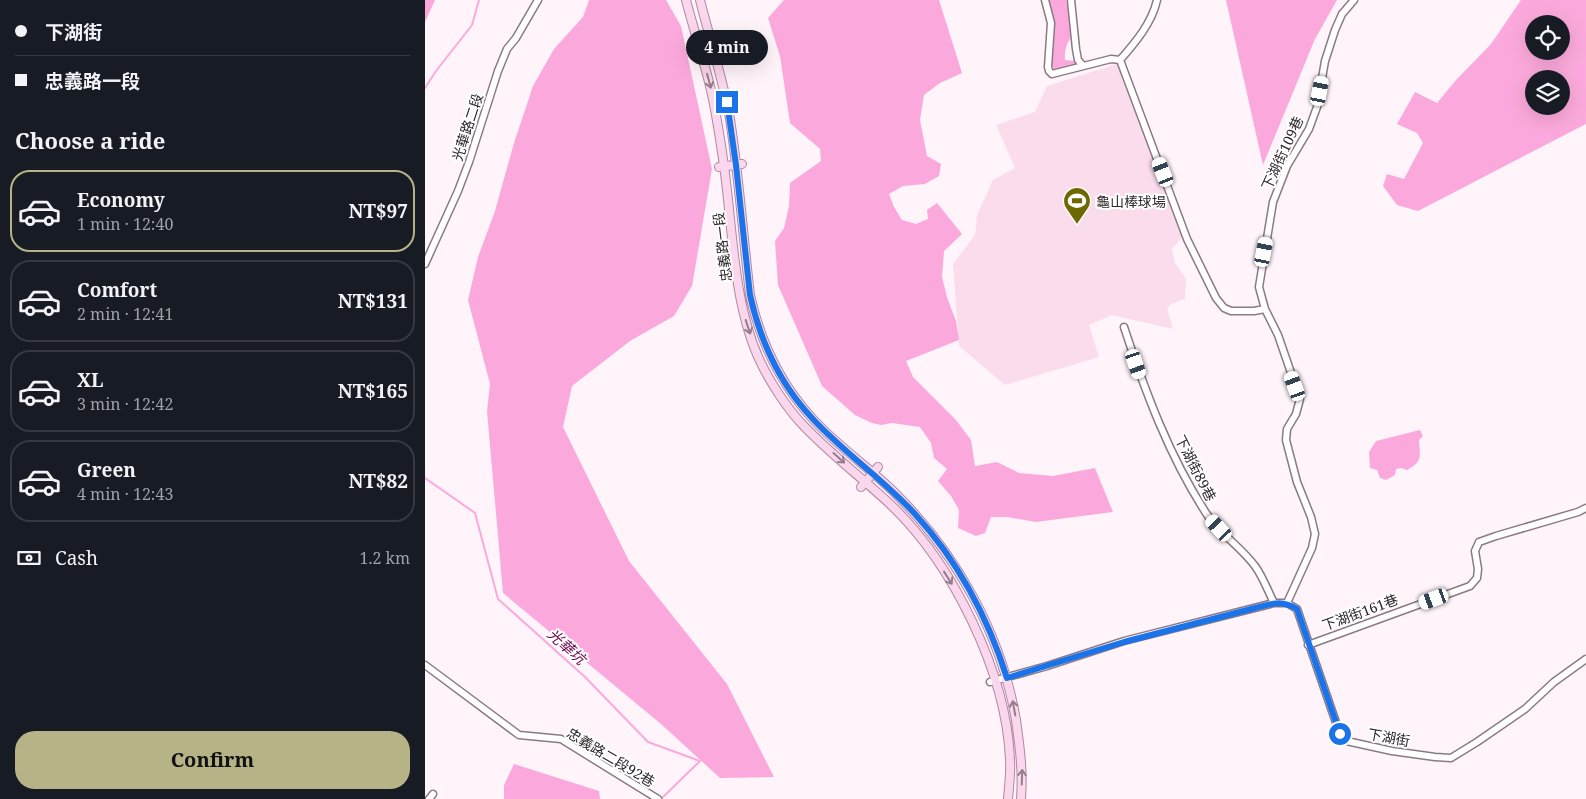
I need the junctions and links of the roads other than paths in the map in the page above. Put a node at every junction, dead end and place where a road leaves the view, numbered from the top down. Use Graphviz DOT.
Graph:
graph roads {
  1 [pos="537,0"];
  2 [pos="686,0"];
  3 [pos="700,0"];
  4 [pos="1045,0"];
  5 [pos="1071,0"];
  6 [pos="1157,0"];
  7 [pos="1354,0"];
  8 [pos="1120,60"];
  9 [pos="1083,66"];
  10 [pos="739,165"];
  11 [pos="722,167"];
  12 [pos="425,264"];
  13 [pos="1265,309"];
  14 [pos="1124,327"];
  15 [pos="878,467"];
  16 [pos="873,474"];
  17 [pos="863,484"];
  18 [pos="1586,508"];
  19 [pos="1275,603"];
  20 [pos="1287,603"];
  21 [pos="1308,644"];
  22 [pos="1586,659"];
  23 [pos="425,665"];
  24 [pos="1007,678"];
  25 [pos="993,681"];
  26 [pos="658,799"];
  27 [pos="1009,799"];
  28 [pos="1021,799"];
  1 -- 12 [label="street, 光華路二段"];
  2 -- 11 [label="main road, 忠義路一段, one-way"];
  3 -- 10 [label="main road, 忠義路一段"];
  4 -- 9 [label="street"];
  5 -- 9 [label="street"];
  6 -- 8 [label="street"];
  7 -- 13 [label="street, 下湖街109巷"];
  8 -- 9 [label="street"];
  8 -- 13 [label="street"];
  10 -- 11 [label="main road"];
  10 -- 16 [label="main road, 忠義路一段"];
  11 -- 17 [label="main road, 忠義路一段, one-way"];
  13 -- 20 [label="street, 下湖街109巷"];
  14 -- 19 [label="street, 下湖街89巷"];
  15 -- 16 [label="main road"];
  16 -- 17 [label="main road"];
  16 -- 24 [label="main road, 忠義路一段"];
  17 -- 25 [label="main road, 忠義路一段, one-way"];
  18 -- 21 [label="street, 下湖街161巷"];
  19 -- 20 [label="street"];
  19 -- 24 [label="street"];
  20 -- 21 [label="street, 下湖街"];
  21 -- 22 [label="street, 下湖街"];
  23 -- 26 [label="street, 忠義路二段92巷"];
  24 -- 25 [label="street"];
  28 -- 24 [label="main road, 忠義路一段, one-way"];
  25 -- 27 [label="main road, 忠義路一段"];
}
